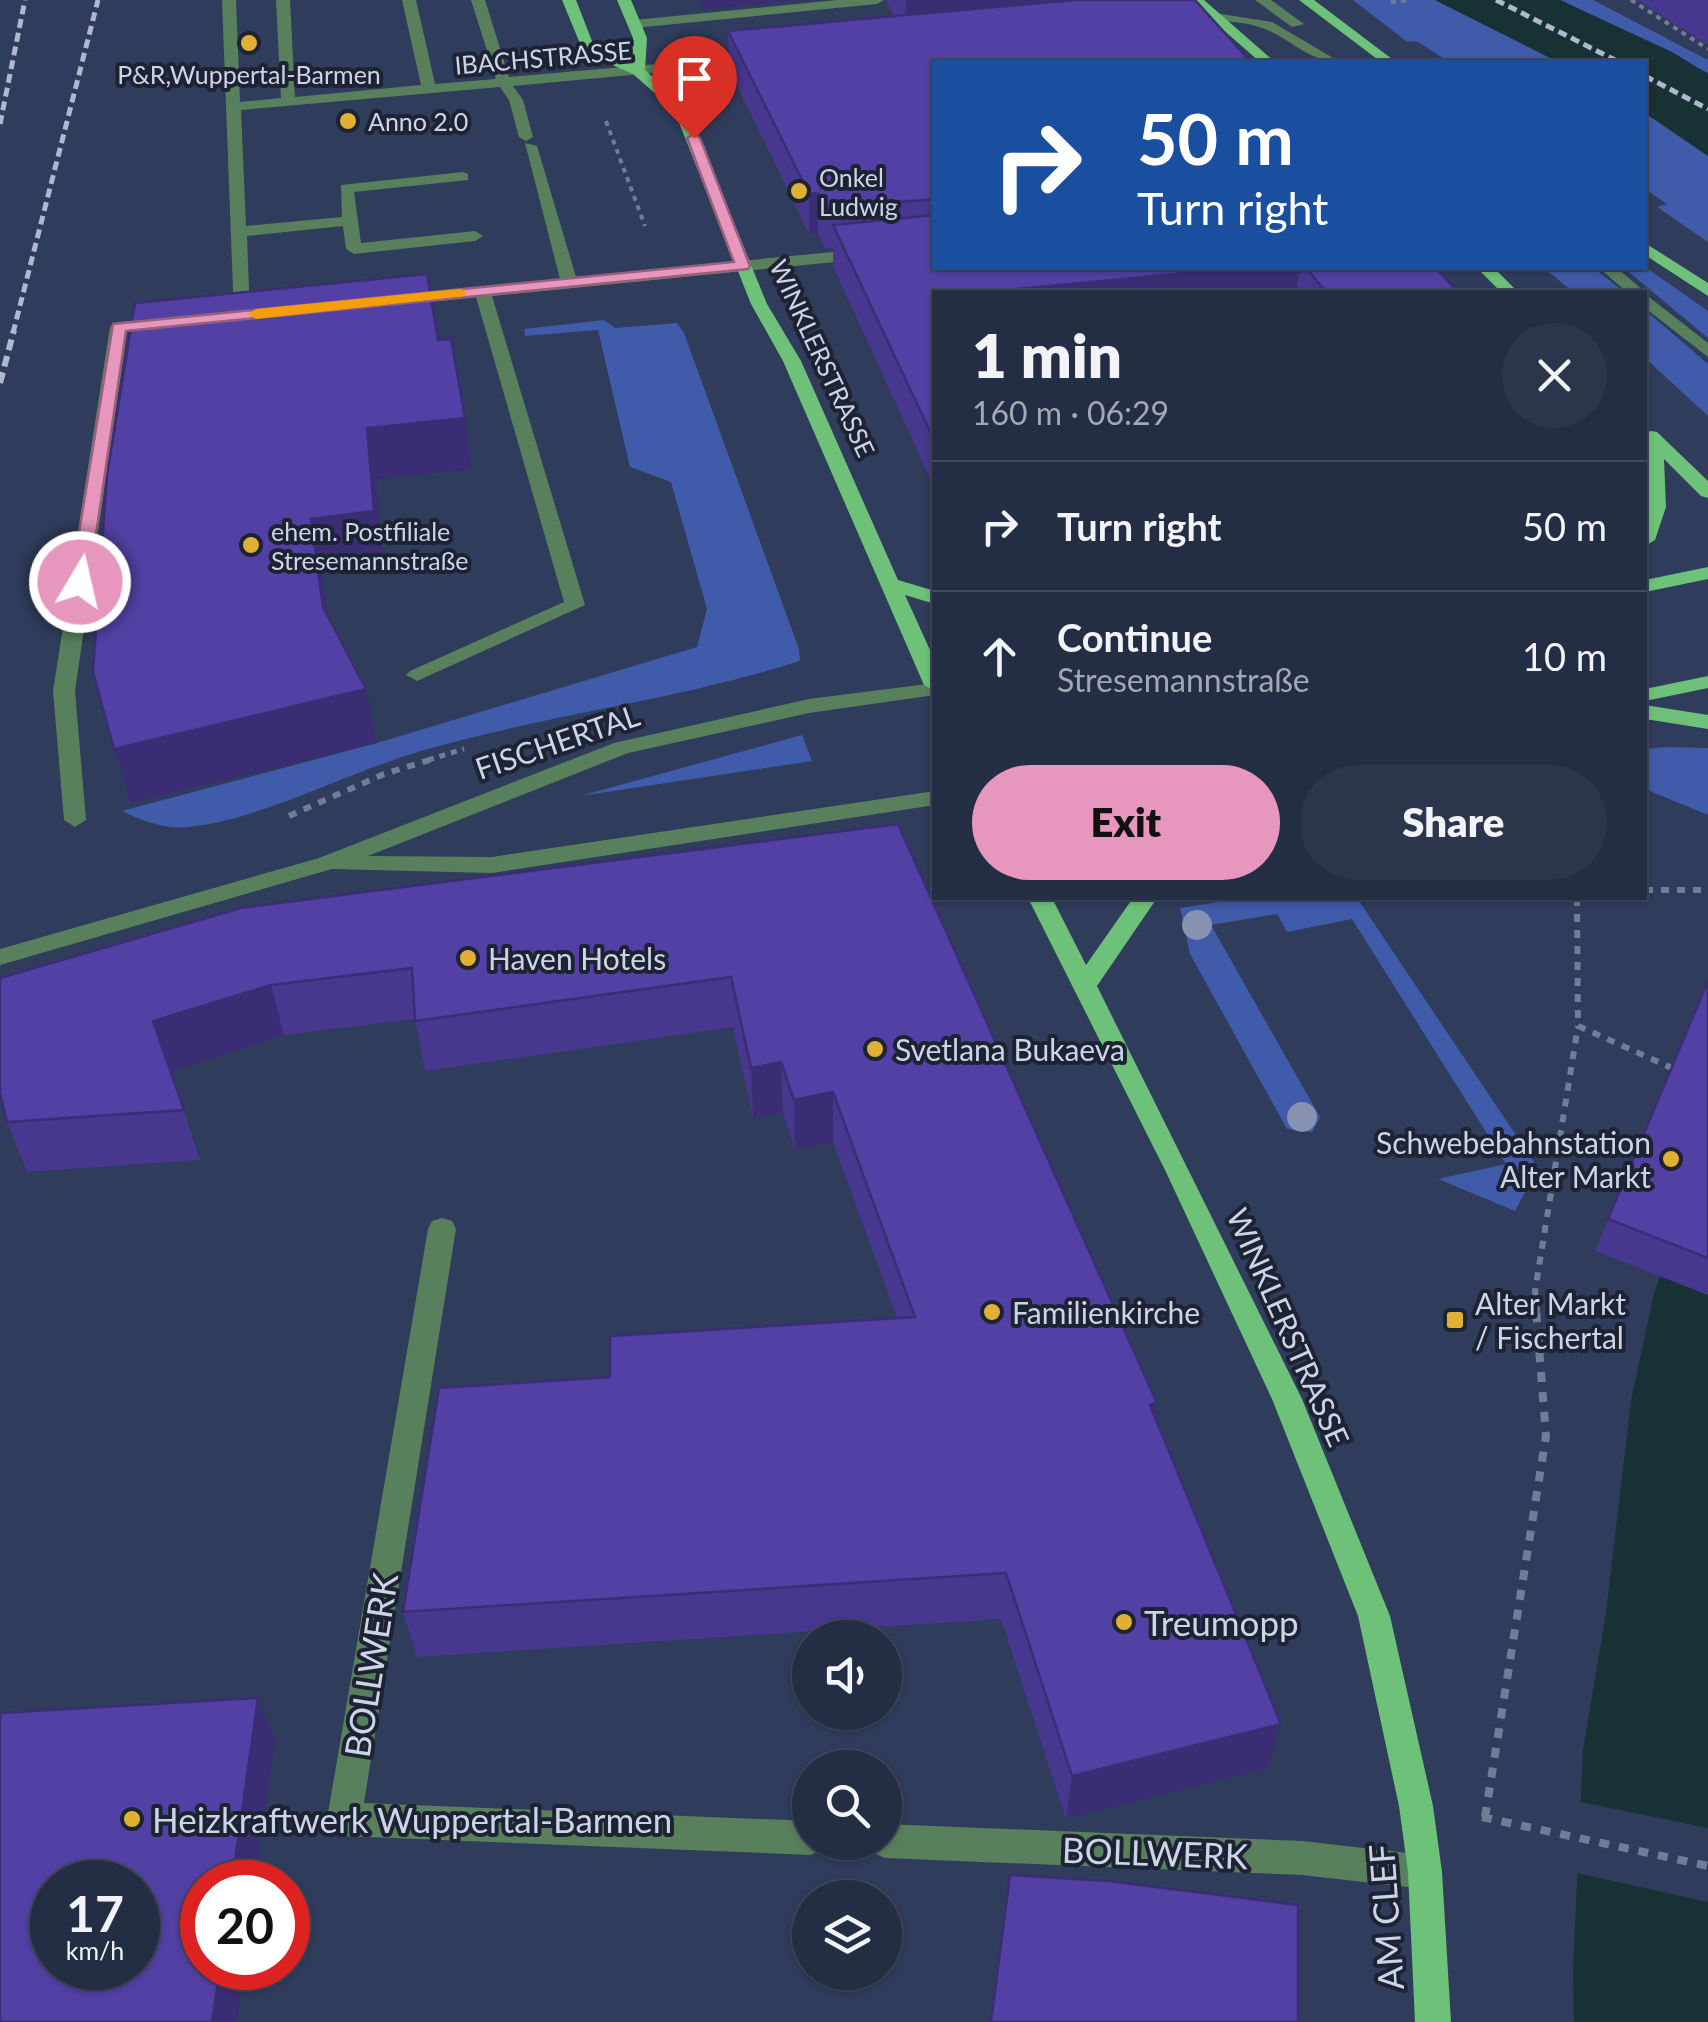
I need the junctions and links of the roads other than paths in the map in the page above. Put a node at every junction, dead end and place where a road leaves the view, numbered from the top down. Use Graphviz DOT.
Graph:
graph roads {
  1 [pos="228,0"];
  2 [pos="282,0"];
  3 [pos="409,0"];
  4 [pos="478,0"];
  5 [pos="569,0"];
  6 [pos="624,0"];
  7 [pos="1196,0"];
  8 [pos="1262,0"];
  9 [pos="1306,0"];
  10 [pos="878,5"];
  11 [pos="1216,16"];
  12 [pos="1178,20"];
  13 [pos="634,24"];
  14 [pos="770,58"];
  15 [pos="1266,60"];
  16 [pos="1330,60"];
  17 [pos="1346,60"];
  18 [pos="1387,60"];
  19 [pos="638,71"];
  20 [pos="504,83"];
  21 [pos="428,90"];
  22 [pos="288,102"];
  23 [pos="231,107"];
  24 [pos="463,178"];
  25 [pos="349,221"];
  26 [pos="238,232"];
  27 [pos="476,236"];
  28 [pos="932,248"];
  29 [pos="1647,249"];
  30 [pos="743,266"];
  31 [pos="1487,270"];
  32 [pos="1610,270"];
  33 [pos="568,282"];
  34 [pos="1508,290"];
  35 [pos="1634,290"];
  36 [pos="482,291"];
  37 [pos="1708,291"];
  38 [pos="1647,301"];
  39 [pos="372,302"];
  40 [pos="242,316"];
  41 [pos="189,321"];
  42 [pos="1708,352"];
  43 [pos="1650,435"];
  44 [pos="1708,492"];
  45 [pos="1647,534"];
  46 [pos="1708,573"];
  47 [pos="888,582"];
  48 [pos="1647,586"];
  49 [pos="932,597"];
  50 [pos="418,675"];
  51 [pos="932,680"];
  52 [pos="1708,682"];
  53 [pos="932,687"];
  54 [pos="1647,695"];
  55 [pos="1647,712"];
  56 [pos="1708,722"];
  57 [pos="932,798"];
  58 [pos="75,820"];
  59 [pos="327,863"];
  60 [pos="1041,900"];
  61 [pos="1144,900"];
  62 [pos="0,957"];
  63 [pos="1086,984"];
  64 [pos="442,1229"];
  65 [pos="1416,1806"];
  66 [pos="792,1837"];
  67 [pos="902,1842"];
  68 [pos="1425,1872"];
  69 [pos="1433,2022"];
  1 -- 23 [label="street"];
  2 -- 22 [label="street"];
  3 -- 21 [label="street"];
  4 -- 20 [label="street"];
  5 -- 19 [label="main road, WINKLERSTRASSE"];
  6 -- 13 [label="main road"];
  7 -- 11 [label="main road"];
  8 -- 17 [label="street"];
  9 -- 18 [label="main road"];
  10 -- 13 [label="street"];
  11 -- 12 [label="street"];
  11 -- 15 [label="main road"];
  11 -- 16 [label="street"];
  13 -- 19 [label="main road"];
  14 -- 19 [label="street, IBACHSTRASSE"];
  19 -- 20 [label="street, IBACHSTRASSE"];
  19 -- 30 [label="main road, WINKLERSTRASSE"];
  20 -- 21 [label="street, IBACHSTRASSE"];
  20 -- 33 [label="street"];
  21 -- 22 [label="street, IBACHSTRASSE"];
  22 -- 23 [label="street, IBACHSTRASSE"];
  23 -- 26 [label="street"];
  24 -- 25 [label="street"];
  25 -- 26 [label="street"];
  25 -- 27 [label="street"];
  26 -- 40 [label="street"];
  28 -- 30 [label="street"];
  29 -- 37 [label="main road"];
  30 -- 33 [label="street"];
  30 -- 47 [label="main road, WINKLERSTRASSE"];
  31 -- 34 [label="main road"];
  32 -- 35 [label="street"];
  33 -- 36 [label="street"];
  36 -- 39 [label="street"];
  36 -- 50 [label="street"];
  38 -- 42 [label="street"];
  41 -- 58 [label="street"];
  43 -- 44 [label="main road"];
  43 -- 45 [label="main road"];
  46 -- 48 [label="main road"];
  47 -- 49 [label="main road"];
  47 -- 51 [label="main road, WINKLERSTRASSE"];
  52 -- 54 [label="main road"];
  53 -- 59 [label="street, FISCHERTAL"];
  55 -- 56 [label="main road"];
  57 -- 59 [label="street, FISCHERTAL"];
  59 -- 62 [label="street, FISCHERTAL"];
  60 -- 63 [label="main road, WINKLERSTRASSE"];
  61 -- 63 [label="main road"];
  63 -- 65 [label="main road, WINKLERSTRASSE"];
  64 -- 66 [label="street, BOLLWERK"];
  65 -- 68 [label="main road, AM CLEF"];
  67 -- 68 [label="street, BOLLWERK"];
  68 -- 69 [label="main road, AM CLEF"];
}
